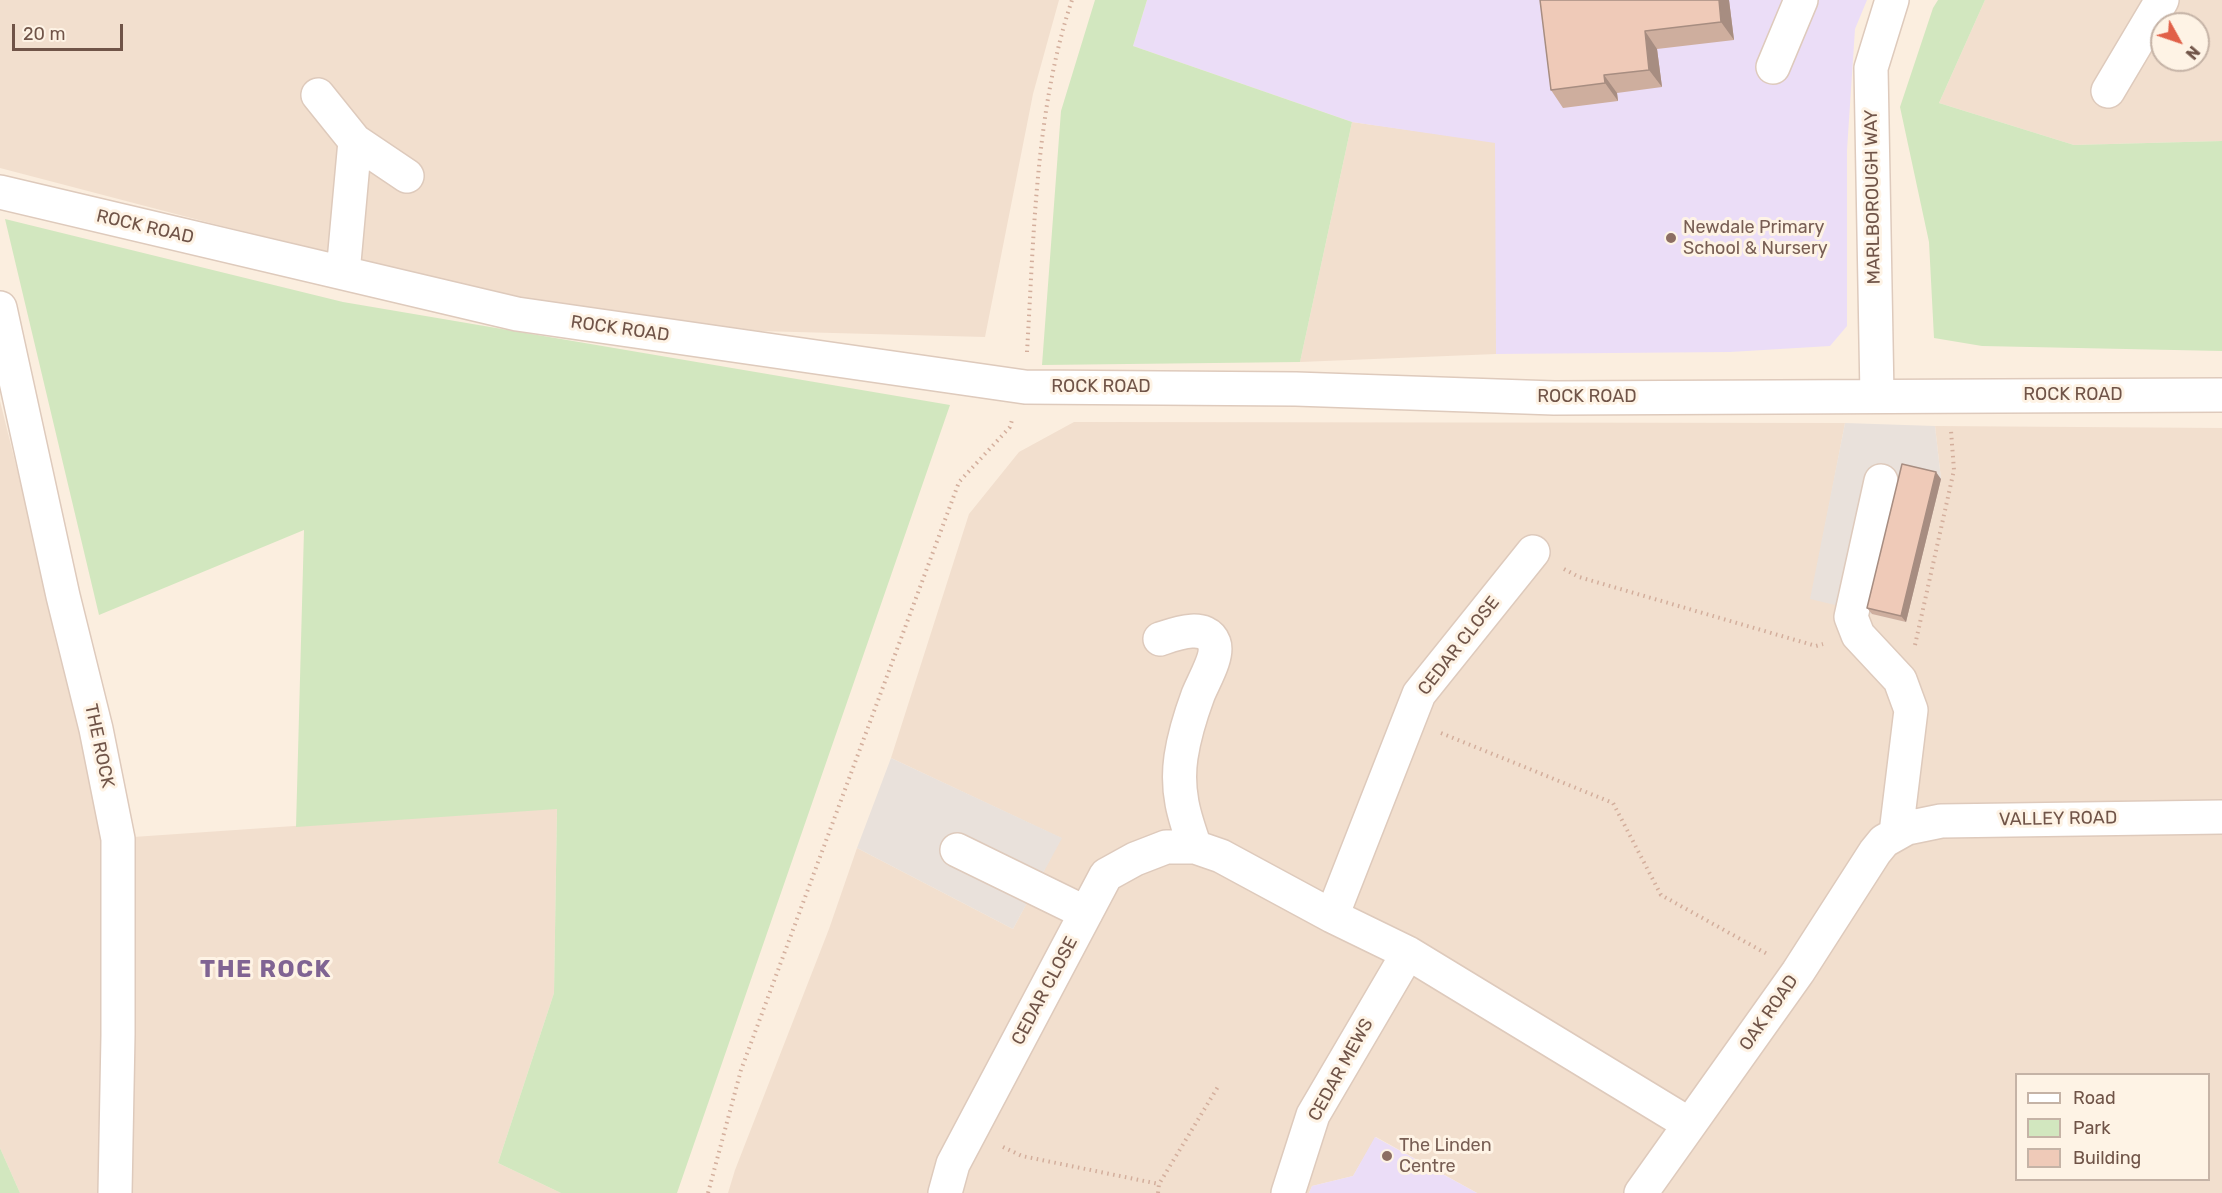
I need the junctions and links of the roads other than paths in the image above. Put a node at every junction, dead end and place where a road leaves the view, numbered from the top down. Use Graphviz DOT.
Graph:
graph roads {
  1 [pos="1801,0"];
  2 [pos="1892,0"];
  3 [pos="2163,0"];
  4 [pos="1773,67"];
  5 [pos="2108,91"];
  6 [pos="318,95"];
  7 [pos="355,141"];
  8 [pos="407,176"];
  9 [pos="0,192"];
  10 [pos="343,273"];
  11 [pos="0,308"];
  12 [pos="2222,395"];
  13 [pos="1877,396"];
  14 [pos="1881,481"];
  15 [pos="1533,552"];
  16 [pos="1160,639"];
  17 [pos="2222,817"];
  18 [pos="1896,833"];
  19 [pos="1195,847"];
  20 [pos="957,850"];
  21 [pos="1086,913"];
  22 [pos="1332,916"];
  23 [pos="1408,953"];
  24 [pos="1689,1124"];
  25 [pos="115,1193"];
  26 [pos="945,1193"];
  27 [pos="1288,1193"];
  28 [pos="1641,1193"];
  1 -- 4 [label="street"];
  2 -- 13 [label="street, MARLBOROUGH WAY"];
  3 -- 5 [label="street"];
  6 -- 7 [label="street"];
  7 -- 8 [label="street"];
  7 -- 10 [label="street"];
  9 -- 10 [label="street, ROCK ROAD"];
  10 -- 13 [label="street, ROCK ROAD"];
  11 -- 25 [label="street, THE ROCK"];
  12 -- 13 [label="street, ROCK ROAD"];
  14 -- 18 [label="street"];
  15 -- 22 [label="street, CEDAR CLOSE"];
  16 -- 19 [label="street"];
  17 -- 18 [label="street, VALLEY ROAD"];
  18 -- 24 [label="street, OAK ROAD"];
  19 -- 21 [label="street, CEDAR CLOSE"];
  19 -- 22 [label="street, CEDAR CLOSE"];
  20 -- 21 [label="street"];
  21 -- 26 [label="street, CEDAR CLOSE"];
  22 -- 23 [label="street, CEDAR CLOSE"];
  23 -- 24 [label="street, CEDAR CLOSE"];
  23 -- 27 [label="street, CEDAR MEWS"];
  24 -- 28 [label="street, OAK ROAD"];
}
